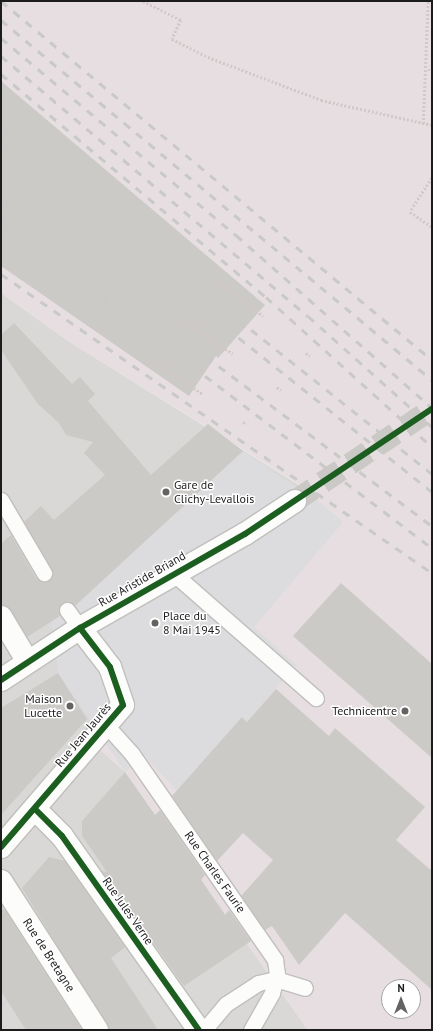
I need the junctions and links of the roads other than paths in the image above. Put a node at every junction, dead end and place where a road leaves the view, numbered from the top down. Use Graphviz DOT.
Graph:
graph roads {
  1 [pos="1,500"];
  2 [pos="295,501"];
  3 [pos="44,573"];
  4 [pos="173,573"];
  5 [pos="67,610"];
  6 [pos="1,617"];
  7 [pos="80,628"];
  8 [pos="28,662"];
  9 [pos="1,680"];
  10 [pos="316,698"];
  11 [pos="106,725"];
  12 [pos="35,809"];
  13 [pos="1,847"];
  14 [pos="1,881"];
  15 [pos="276,979"];
  16 [pos="305,988"];
  17 [pos="97,1030"];
  18 [pos="199,1030"];
  19 [pos="204,1030"];
  20 [pos="251,1030"];
  1 -- 3 [label="lane"];
  2 -- 4 [label="street, Rue Aristide Briand"];
  4 -- 7 [label="street, Rue Aristide Briand"];
  4 -- 10 [label="lane"];
  5 -- 7 [label="lane"];
  6 -- 8 [label="street"];
  7 -- 8 [label="street, Rue Aristide Briand"];
  7 -- 11 [label="street, Rue Jean Jaurès"];
  8 -- 9 [label="street, Rue Aristide Briand"];
  11 -- 12 [label="street, Rue Jean Jaurès"];
  11 -- 15 [label="lane, Rue Charles Faurie"];
  12 -- 13 [label="street, Rue Jean Jaurès"];
  12 -- 18 [label="street, Rue Jules Verne"];
  14 -- 17 [label="street, Rue de Bretagne"];
  15 -- 16 [label="lane"];
  15 -- 19 [label="lane"];
  15 -- 20 [label="lane"];
}
